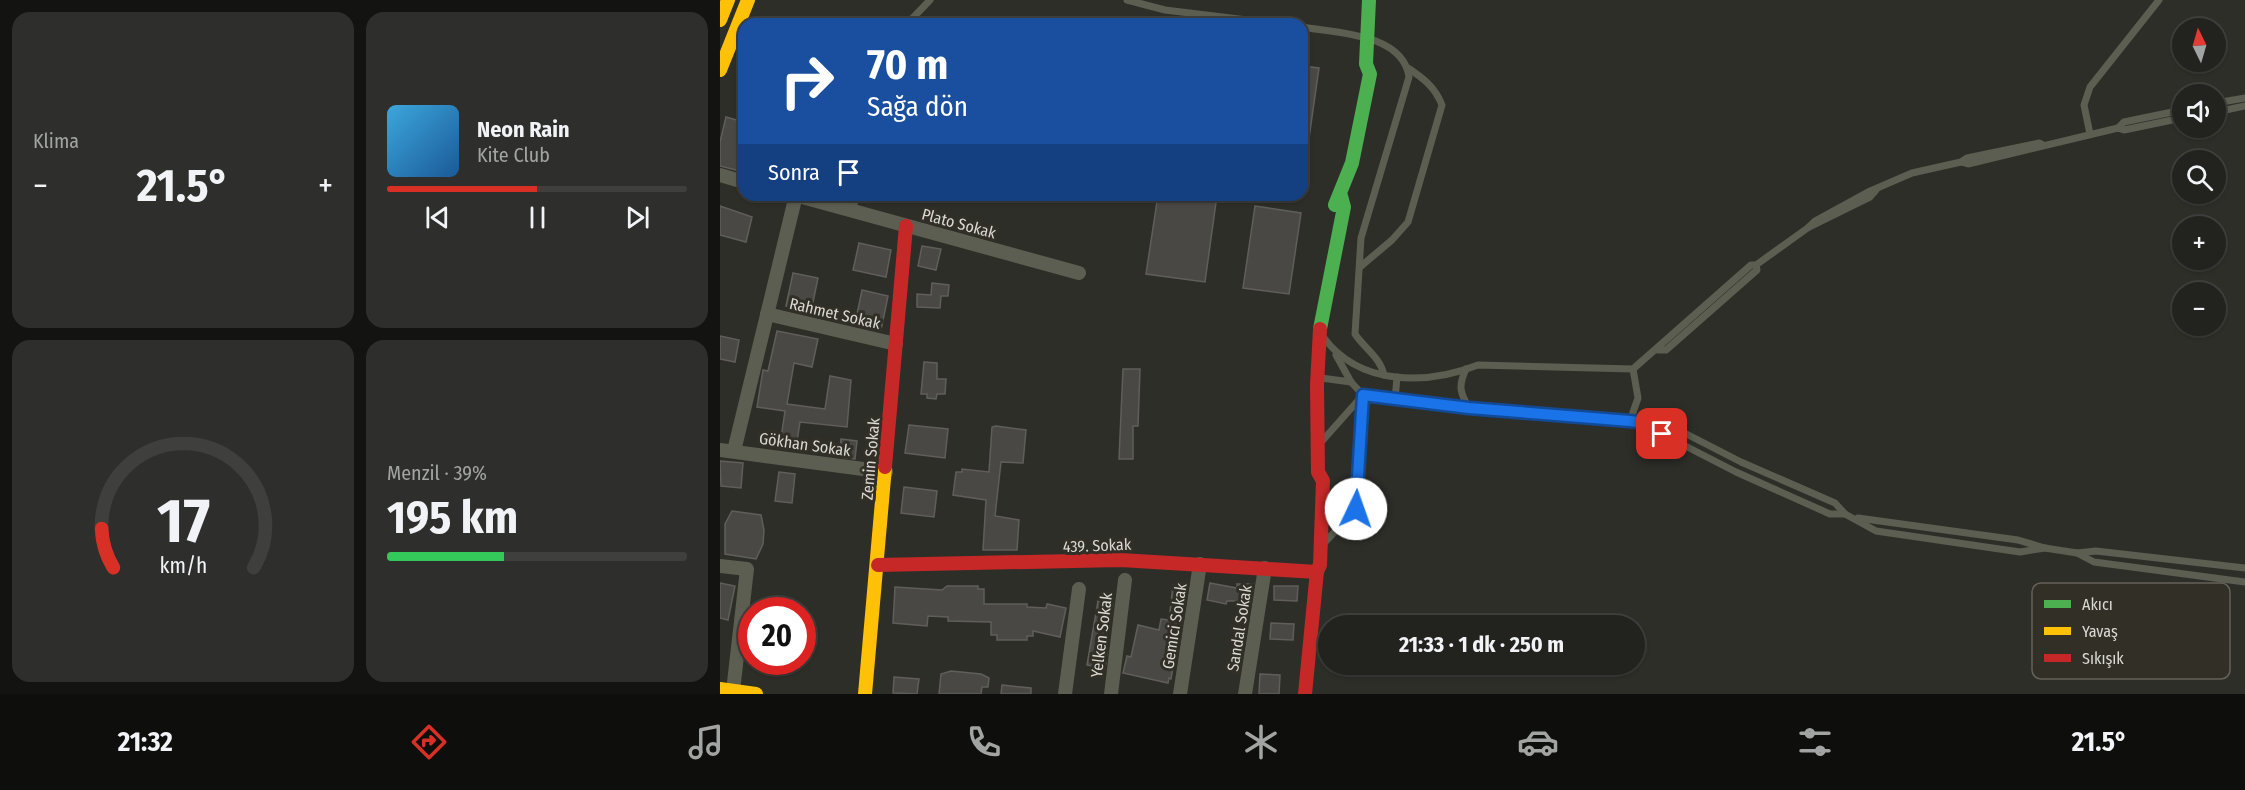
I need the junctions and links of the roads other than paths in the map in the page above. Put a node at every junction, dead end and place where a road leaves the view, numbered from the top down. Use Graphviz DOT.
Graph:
graph roads {
  1 [pos="728,0"];
  2 [pos="748,0"];
  3 [pos="930,0"];
  4 [pos="1127,0"];
  5 [pos="1370,0"];
  6 [pos="2159,0"];
  7 [pos="741,18"];
  8 [pos="913,18"];
  9 [pos="1231,18"];
  10 [pos="720,20"];
  11 [pos="738,25"];
  12 [pos="1308,28"];
  13 [pos="1368,39"];
  14 [pos="1407,68"];
  15 [pos="720,70"];
  16 [pos="2245,98"];
  17 [pos="2226,101"];
  18 [pos="2245,106"];
  19 [pos="2226,110"];
  20 [pos="2172,112"];
  21 [pos="2172,120"];
  22 [pos="2118,128"];
  23 [pos="2090,134"];
  24 [pos="720,175"];
  25 [pos="738,180"];
  26 [pos="795,201"];
  27 [pos="820,201"];
  28 [pos="855,201"];
  29 [pos="853,209"];
  30 [pos="906,226"];
  31 [pos="1360,267"];
  32 [pos="1079,273"];
  33 [pos="767,314"];
  34 [pos="1320,333"];
  35 [pos="896,344"];
  36 [pos="1331,348"];
  37 [pos="1466,369"];
  38 [pos="1633,369"];
  39 [pos="1384,375"];
  40 [pos="1397,377"];
  41 [pos="1318,378"];
  42 [pos="1351,382"];
  43 [pos="1363,395"];
  44 [pos="1395,400"];
  45 [pos="1469,408"];
  46 [pos="1630,421"];
  47 [pos="1650,424"];
  48 [pos="1318,445"];
  49 [pos="720,450"];
  50 [pos="734,451"];
  51 [pos="886,472"];
  52 [pos="1318,472"];
  53 [pos="1845,514"];
  54 [pos="1855,518"];
  55 [pos="1321,545"];
  56 [pos="2044,548"];
  57 [pos="2077,553"];
  58 [pos="1200,564"];
  59 [pos="878,565"];
  60 [pos="720,566"];
  61 [pos="1265,568"];
  62 [pos="2245,568"];
  63 [pos="1317,572"];
  64 [pos="1125,580"];
  65 [pos="2245,582"];
  66 [pos="1079,589"];
  67 [pos="727,690"];
  68 [pos="756,694"];
  69 [pos="865,694"];
  70 [pos="1065,694"];
  71 [pos="1111,694"];
  72 [pos="1180,694"];
  73 [pos="1245,694"];
  74 [pos="1305,694"];
  1 -- 10 [label="main road"];
  2 -- 7 [label="main road"];
  3 -- 8 [label="lane"];
  4 -- 9 [label="lane"];
  5 -- 13 [label="main road"];
  6 -- 23 [label="lane"];
  11 -- 15 [label="main road"];
  12 -- 13 [label="lane"];
  13 -- 14 [label="lane"];
  13 -- 34 [label="main road"];
  14 -- 31 [label="lane"];
  14 -- 31 [label="lane"];
  16 -- 17 [label="lane"];
  18 -- 19 [label="lane"];
  20 -- 22 [label="lane"];
  21 -- 22 [label="lane"];
  22 -- 23 [label="lane"];
  23 -- 38 [label="lane"];
  24 -- 25 [label="street"];
  26 -- 33 [label="street, Rahmet Sokak"];
  27 -- 29 [label="street, Plato Sokak"];
  28 -- 29 [label="lane"];
  29 -- 30 [label="street, Plato Sokak"];
  30 -- 32 [label="street, Plato Sokak"];
  30 -- 35 [label="main road, Zemin Sokak"];
  31 -- 39 [label="lane"];
  33 -- 35 [label="street, Rahmet Sokak"];
  33 -- 50 [label="street, Rahmet Sokak"];
  34 -- 36 [label="lane"];
  34 -- 41 [label="main road"];
  35 -- 51 [label="main road, Zemin Sokak"];
  36 -- 39 [label="lane"];
  36 -- 42 [label="lane"];
  37 -- 38 [label="lane"];
  37 -- 40 [label="lane"];
  37 -- 45 [label="lane"];
  38 -- 46 [label="lane"];
  39 -- 40 [label="lane"];
  40 -- 44 [label="lane"];
  41 -- 42 [label="lane"];
  41 -- 48 [label="main road"];
  42 -- 43 [label="lane"];
  43 -- 44 [label="lane"];
  43 -- 48 [label="lane"];
  43 -- 55 [label="lane"];
  44 -- 45 [label="lane"];
  45 -- 46 [label="lane"];
  46 -- 47 [label="lane"];
  47 -- 53 [label="lane"];
  47 -- 53 [label="lane"];
  48 -- 52 [label="main road"];
  49 -- 50 [label="street, Gökhan Sokak"];
  50 -- 51 [label="street, Gökhan Sokak"];
  51 -- 59 [label="main road, Zemin Sokak"];
  52 -- 55 [label="main road"];
  52 -- 63 [label="main road"];
  53 -- 54 [label="lane"];
  54 -- 56 [label="lane"];
  54 -- 56 [label="lane"];
  55 -- 63 [label="main road"];
  56 -- 57 [label="lane"];
  57 -- 62 [label="lane"];
  57 -- 65 [label="lane"];
  58 -- 59 [label="main road, 439. Sokak"];
  58 -- 61 [label="main road, 439. Sokak"];
  58 -- 72 [label="street, Gemici Sokak"];
  59 -- 69 [label="main road, Zemin Sokak"];
  60 -- 67 [label="street"];
  61 -- 63 [label="main road, 439. Sokak"];
  61 -- 73 [label="street, Sandal Sokak"];
  63 -- 74 [label="main road"];
  64 -- 71 [label="street, Yelken Sokak"];
  66 -- 70 [label="street"];
  67 -- 68 [label="main road"];
}
